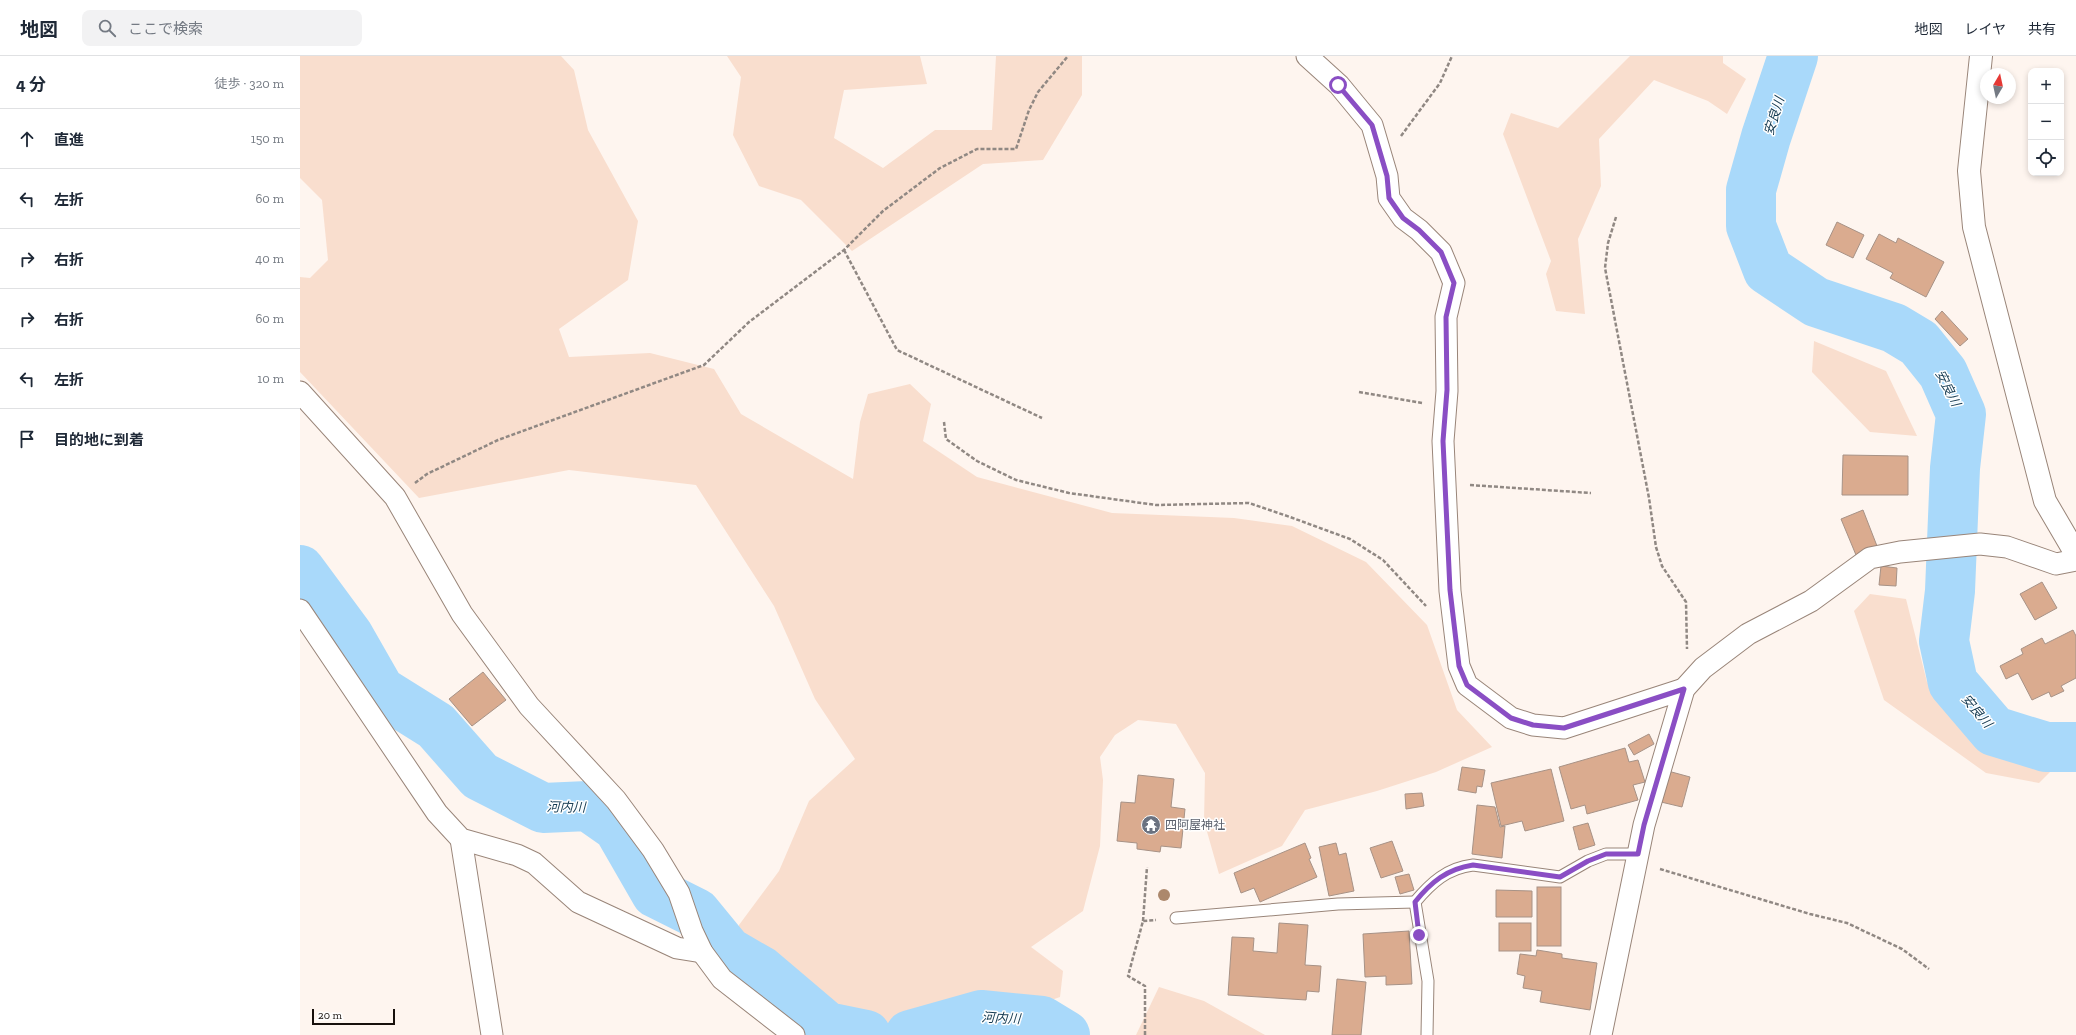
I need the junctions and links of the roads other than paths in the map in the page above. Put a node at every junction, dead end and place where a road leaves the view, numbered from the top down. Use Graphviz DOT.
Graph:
graph roads {
  1 [pos="1307,56"];
  2 [pos="1980,56"];
  3 [pos="300,392"];
  4 [pos="2076,554"];
  5 [pos="2076,560"];
  6 [pos="300,610"];
  7 [pos="1684,689"];
  8 [pos="461,839"];
  9 [pos="1637,858"];
  10 [pos="1415,902"];
  11 [pos="1176,918"];
  12 [pos="702,952"];
  13 [pos="492,1035"];
  14 [pos="794,1035"];
  15 [pos="1427,1035"];
  16 [pos="1601,1035"];
  1 -- 7 [label="street"];
  2 -- 4 [label="street"];
  3 -- 12 [label="street"];
  5 -- 7 [label="street"];
  6 -- 8 [label="street"];
  7 -- 9 [label="street"];
  8 -- 12 [label="street"];
  8 -- 13 [label="street"];
  9 -- 10 [label="lane"];
  9 -- 16 [label="street"];
  10 -- 11 [label="lane"];
  10 -- 15 [label="lane"];
  12 -- 14 [label="street"];
}
